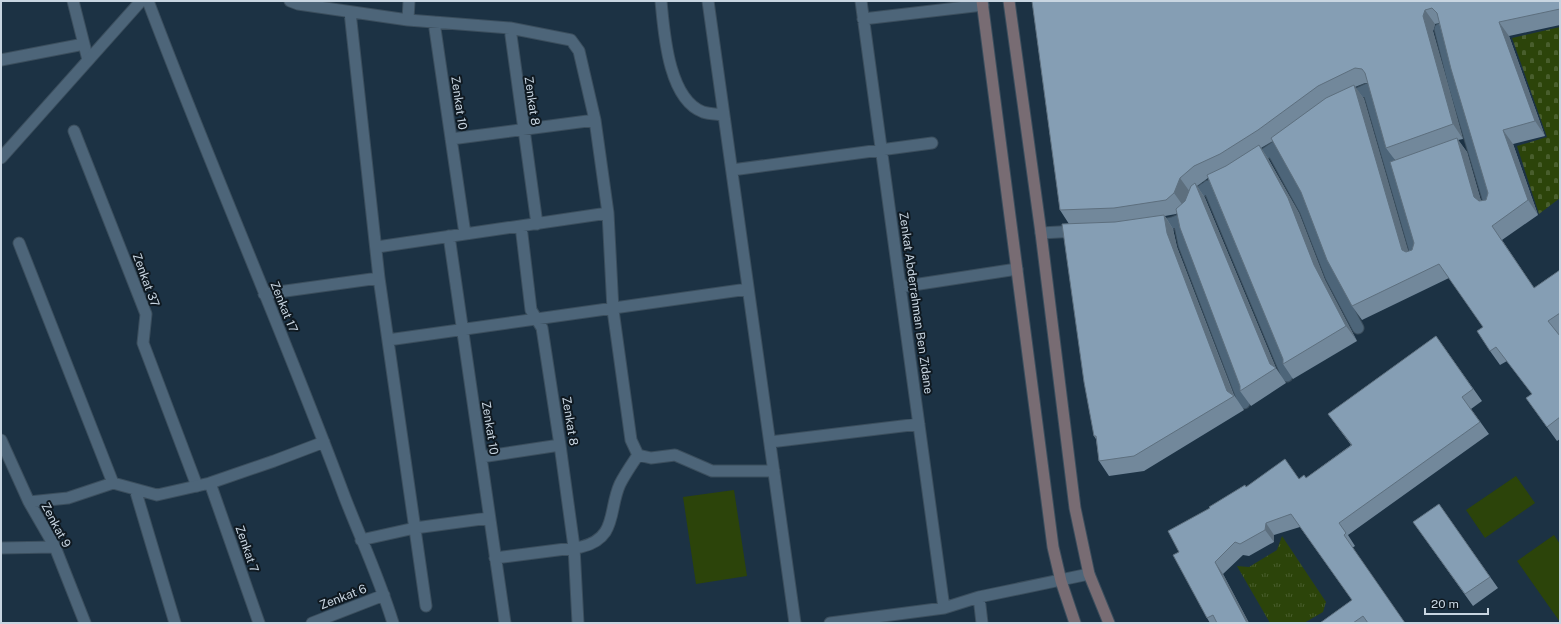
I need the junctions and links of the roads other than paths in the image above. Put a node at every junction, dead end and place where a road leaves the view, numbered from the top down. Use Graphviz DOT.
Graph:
graph roads {
  1 [pos="73,1"];
  2 [pos="141,1"];
  3 [pos="148,1"];
  4 [pos="290,1"];
  5 [pos="409,1"];
  6 [pos="661,1"];
  7 [pos="708,1"];
  8 [pos="861,1"];
  9 [pos="1009,1"];
  10 [pos="982,3"];
  11 [pos="350,12"];
  12 [pos="863,19"];
  13 [pos="408,20"];
  14 [pos="434,22"];
  15 [pos="510,28"];
  16 [pos="1440,29"];
  17 [pos="84,44"];
  18 [pos="1,60"];
  19 [pos="88,60"];
  20 [pos="1339,102"];
  21 [pos="724,115"];
  22 [pos="595,120"];
  23 [pos="523,129"];
  24 [pos="74,131"];
  25 [pos="1298,131"];
  26 [pos="451,139"];
  27 [pos="932,143"];
  28 [pos="882,150"];
  29 [pos="1272,150"];
  30 [pos="1,158"];
  31 [pos="1246,166"];
  32 [pos="1405,167"];
  33 [pos="732,170"];
  34 [pos="1391,172"];
  35 [pos="1233,175"];
  36 [pos="1208,186"];
  37 [pos="1491,209"];
  38 [pos="608,214"];
  39 [pos="1179,221"];
  40 [pos="537,224"];
  41 [pos="521,226"];
  42 [pos="1149,226"];
  43 [pos="1087,231"];
  44 [pos="1041,233"];
  45 [pos="465,234"];
  46 [pos="449,236"];
  47 [pos="19,243"];
  48 [pos="377,247"];
  49 [pos="1417,259"];
  50 [pos="1017,269"];
  51 [pos="379,278"];
  52 [pos="900,287"];
  53 [pos="748,289"];
  54 [pos="264,294"];
  55 [pos="613,310"];
  56 [pos="537,319"];
  57 [pos="1358,328"];
  58 [pos="462,331"];
  59 [pos="388,340"];
  60 [pos="1287,376"];
  61 [pos="1244,403"];
  62 [pos="919,424"];
  63 [pos="1,440"];
  64 [pos="324,442"];
  65 [pos="770,442"];
  66 [pos="560,445"];
  67 [pos="638,455"];
  68 [pos="481,457"];
  69 [pos="774,471"];
  70 [pos="113,483"];
  71 [pos="210,483"];
  72 [pos="197,486"];
  73 [pos="134,489"];
  74 [pos="29,502"];
  75 [pos="489,518"];
  76 [pos="415,528"];
  77 [pos="361,540"];
  78 [pos="55,547"];
  79 [pos="574,547"];
  80 [pos="1,548"];
  81 [pos="495,558"];
  82 [pos="1089,574"];
  83 [pos="1061,581"];
  84 [pos="384,595"];
  85 [pos="979,598"];
  86 [pos="426,606"];
  87 [pos="944,608"];
  88 [pos="901,619"];
  89 [pos="85,623"];
  90 [pos="175,623"];
  91 [pos="259,623"];
  92 [pos="312,623"];
  93 [pos="393,623"];
  94 [pos="505,623"];
  95 [pos="578,623"];
  96 [pos="794,623"];
  97 [pos="830,623"];
  98 [pos="982,623"];
  99 [pos="1075,623"];
  100 [pos="1110,623"];
  1 -- 17 [label="street"];
  2 -- 19 [label="street"];
  3 -- 54 [label="street, Zenkat 17"];
  4 -- 11 [label="street"];
  5 -- 13 [label="street"];
  6 -- 21 [label="street"];
  7 -- 21 [label="street"];
  8 -- 12 [label="street, Zenkat Abderrahman Ben Zidane"];
  9 -- 44 [label="main road"];
  10 -- 12 [label="street"];
  10 -- 50 [label="main road"];
  11 -- 13 [label="street"];
  11 -- 48 [label="street"];
  12 -- 28 [label="street, Zenkat Abderrahman Ben Zidane"];
  13 -- 14 [label="street"];
  14 -- 15 [label="street"];
  14 -- 26 [label="street, Zenkat 10"];
  15 -- 22 [label="street"];
  15 -- 23 [label="street, Zenkat 8"];
  16 -- 37 [label="street"];
  17 -- 18 [label="street"];
  17 -- 19 [label="street"];
  19 -- 30 [label="street"];
  20 -- 34 [label="street"];
  21 -- 33 [label="street"];
  22 -- 23 [label="street"];
  22 -- 38 [label="street"];
  23 -- 26 [label="street"];
  23 -- 40 [label="street, Zenkat 8"];
  24 -- 72 [label="street, Zenkat 37"];
  25 -- 29 [label="street"];
  26 -- 45 [label="street, Zenkat 10"];
  27 -- 28 [label="street"];
  28 -- 33 [label="street"];
  28 -- 52 [label="street, Zenkat Abderrahman Ben Zidane"];
  29 -- 31 [label="street"];
  29 -- 57 [label="street"];
  32 -- 34 [label="street"];
  33 -- 53 [label="street"];
  34 -- 49 [label="street"];
  35 -- 36 [label="street"];
  36 -- 39 [label="street"];
  36 -- 60 [label="street"];
  38 -- 40 [label="street"];
  38 -- 55 [label="street"];
  39 -- 42 [label="street"];
  39 -- 61 [label="street"];
  40 -- 41 [label="street"];
  41 -- 45 [label="street"];
  41 -- 56 [label="street, Zenkat 8"];
  43 -- 44 [label="street"];
  44 -- 82 [label="main road"];
  45 -- 46 [label="street"];
  46 -- 48 [label="street"];
  46 -- 58 [label="street, Zenkat 10"];
  47 -- 70 [label="street"];
  48 -- 51 [label="street"];
  50 -- 52 [label="street"];
  50 -- 83 [label="main road"];
  51 -- 54 [label="street"];
  51 -- 59 [label="street"];
  52 -- 62 [label="street, Zenkat Abderrahman Ben Zidane"];
  53 -- 55 [label="street"];
  53 -- 65 [label="street"];
  54 -- 64 [label="street, Zenkat 17"];
  55 -- 56 [label="street"];
  55 -- 67 [label="street"];
  56 -- 58 [label="street"];
  56 -- 66 [label="street, Zenkat 8"];
  58 -- 59 [label="street"];
  58 -- 68 [label="street, Zenkat 10"];
  59 -- 76 [label="street"];
  62 -- 65 [label="street"];
  62 -- 87 [label="street, Zenkat Abderrahman Ben Zidane"];
  63 -- 74 [label="street, Zenkat 9"];
  64 -- 71 [label="street"];
  64 -- 77 [label="street, Zenkat 17"];
  65 -- 69 [label="street"];
  66 -- 68 [label="street"];
  66 -- 79 [label="street, Zenkat 8"];
  67 -- 69 [label="street"];
  67 -- 79 [label="street"];
  68 -- 75 [label="street, Zenkat 10"];
  69 -- 96 [label="street"];
  70 -- 73 [label="street"];
  70 -- 74 [label="street"];
  71 -- 72 [label="street"];
  71 -- 91 [label="street, Zenkat 7"];
  72 -- 73 [label="street"];
  73 -- 90 [label="street"];
  74 -- 78 [label="street, Zenkat 9"];
  75 -- 76 [label="street"];
  75 -- 81 [label="street, Zenkat 10"];
  76 -- 77 [label="street"];
  76 -- 86 [label="street"];
  77 -- 84 [label="street, Zenkat 17"];
  78 -- 80 [label="street"];
  78 -- 89 [label="street, Zenkat 9"];
  79 -- 81 [label="street"];
  79 -- 95 [label="street, Zenkat 8"];
  81 -- 94 [label="street, Zenkat 10"];
  82 -- 83 [label="street"];
  82 -- 100 [label="main road"];
  83 -- 85 [label="street"];
  83 -- 99 [label="main road"];
  84 -- 92 [label="street, Zenkat 6"];
  84 -- 93 [label="street, Zenkat 17"];
  85 -- 87 [label="street"];
  85 -- 98 [label="street"];
  87 -- 88 [label="street"];
  88 -- 97 [label="street"];
}
